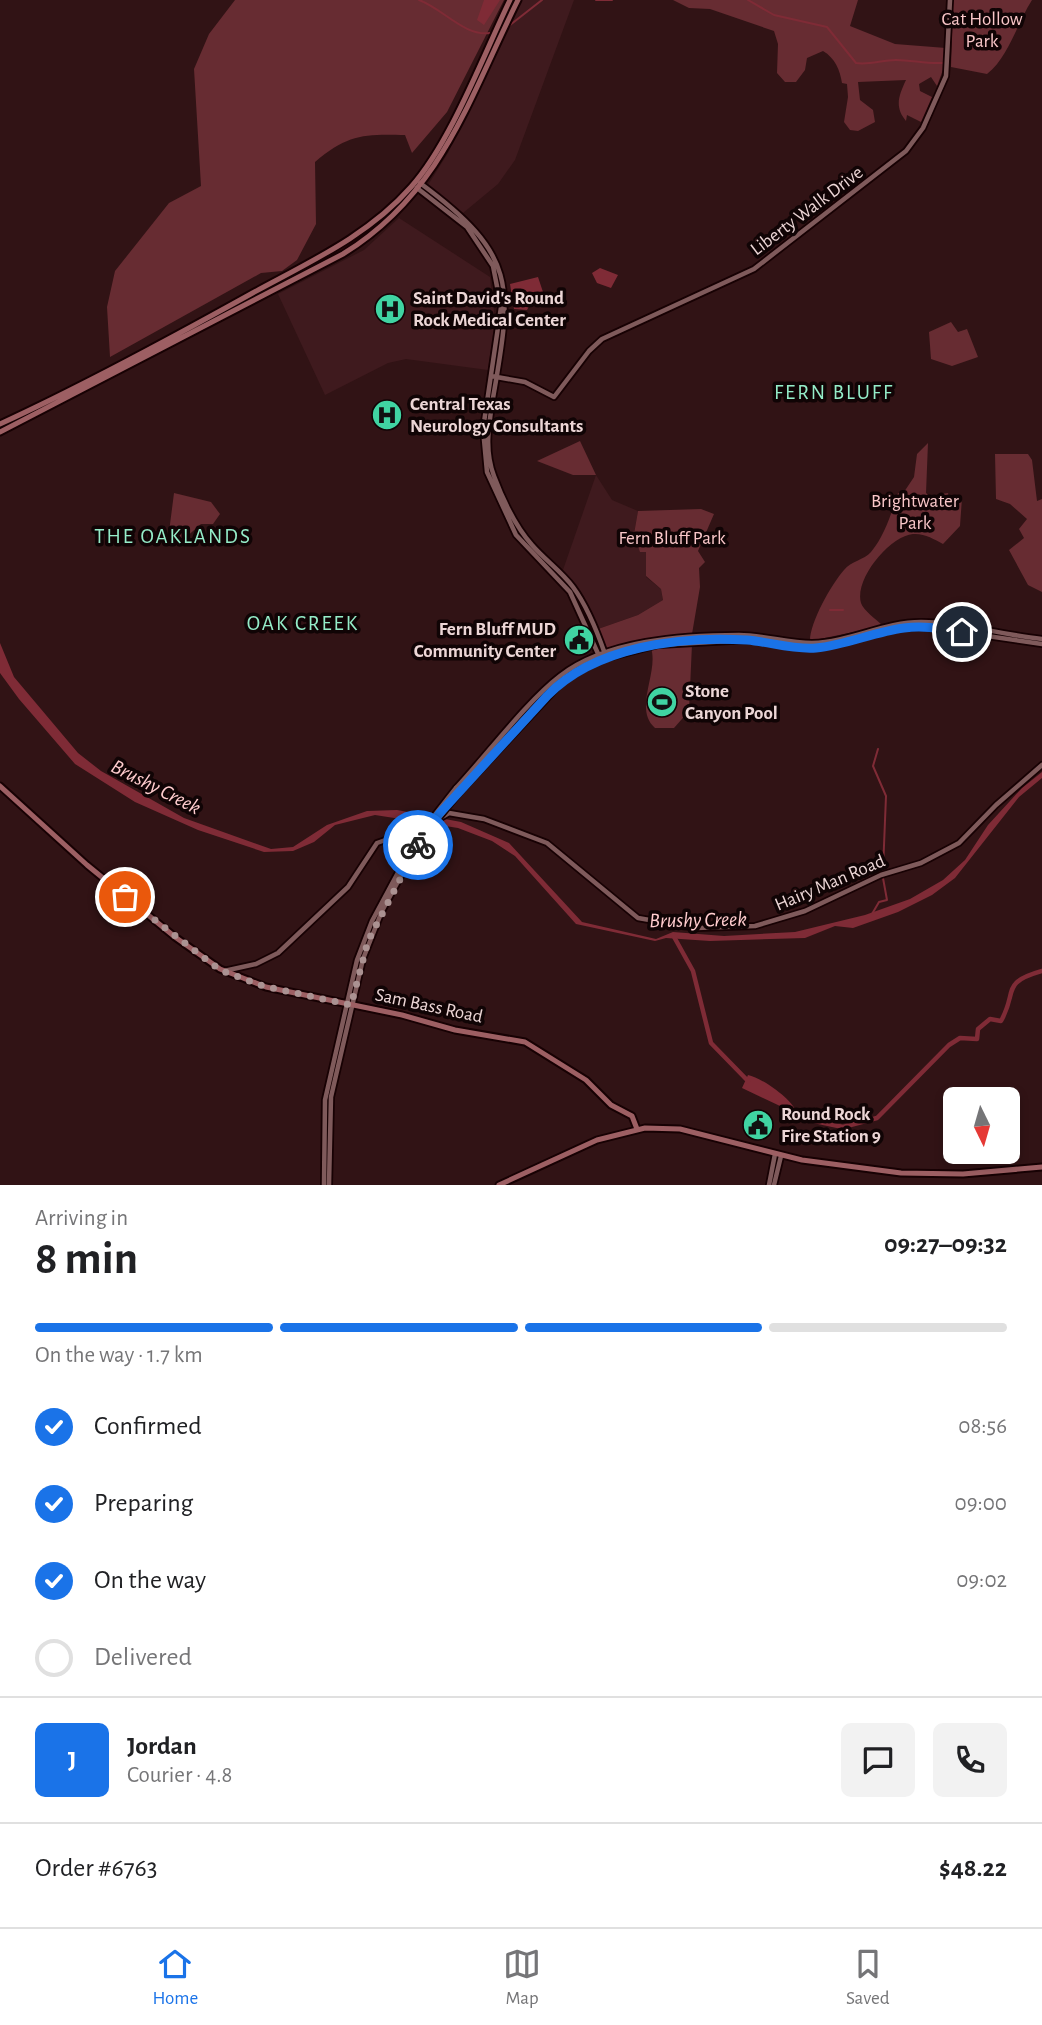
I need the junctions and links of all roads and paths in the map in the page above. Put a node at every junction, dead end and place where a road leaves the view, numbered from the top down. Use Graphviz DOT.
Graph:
graph roads {
  1 [pos="950,0"];
  2 [pos="513,2"];
  3 [pos="484,71"];
  4 [pos="415,183"];
  5 [pos="421,187"];
  6 [pos="298,270"];
  7 [pos="301,276"];
  8 [pos="267,285"];
  9 [pos="223,317"];
  10 [pos="205,319"];
  11 [pos="163,348"];
  12 [pos="112,371"];
  13 [pos="494,376"];
  14 [pos="55,396"];
  15 [pos="20,422"];
  16 [pos="0,428"];
  17 [pos="1042,641"];
  18 [pos="603,657"];
  19 [pos="1042,765"];
  20 [pos="0,786"];
  21 [pos="224,971"];
  22 [pos="349,1005"];
  23 [pos="637,1129"];
  24 [pos="778,1155"];
  25 [pos="1042,1167"];
  26 [pos="326,1185"];
  27 [pos="499,1185"];
  28 [pos="769,1185"];
  29 [pos="774,1185"];
  1 -- 13 [label="street, Liberty Walk Drive"];
  2 -- 3 [label="main road"];
  2 -- 3 [label="main road"];
  2 -- 4 [label="main road"];
  3 -- 5 [label="main road"];
  4 -- 5 [label="street"];
  4 -- 6 [label="main road"];
  5 -- 7 [label="main road"];
  5 -- 13 [label="street"];
  6 -- 7 [label="main road"];
  6 -- 8 [label="main road"];
  7 -- 9 [label="main road"];
  8 -- 9 [label="main road"];
  8 -- 10 [label="main road"];
  9 -- 11 [label="main road"];
  10 -- 11 [label="main road"];
  10 -- 12 [label="main road"];
  11 -- 12 [label="main road"];
  12 -- 14 [label="main road"];
  12 -- 15 [label="main road"];
  13 -- 18 [label="street"];
  14 -- 15 [label="main road"];
  14 -- 16 [label="main road"];
  15 -- 16 [label="main road"];
  17 -- 18 [label="street"];
  18 -- 22 [label="street, bridge"];
  19 -- 21 [label="street, Hairy Man Road, bridge"];
  20 -- 21 [label="main road, Sam Bass Road"];
  21 -- 22 [label="main road, Sam Bass Road"];
  22 -- 23 [label="main road, Sam Bass Road"];
  22 -- 26 [label="street"];
  23 -- 24 [label="main road"];
  23 -- 27 [label="main road"];
  24 -- 25 [label="main road"];
  24 -- 28 [label="street"];
  24 -- 29 [label="street"];
}
